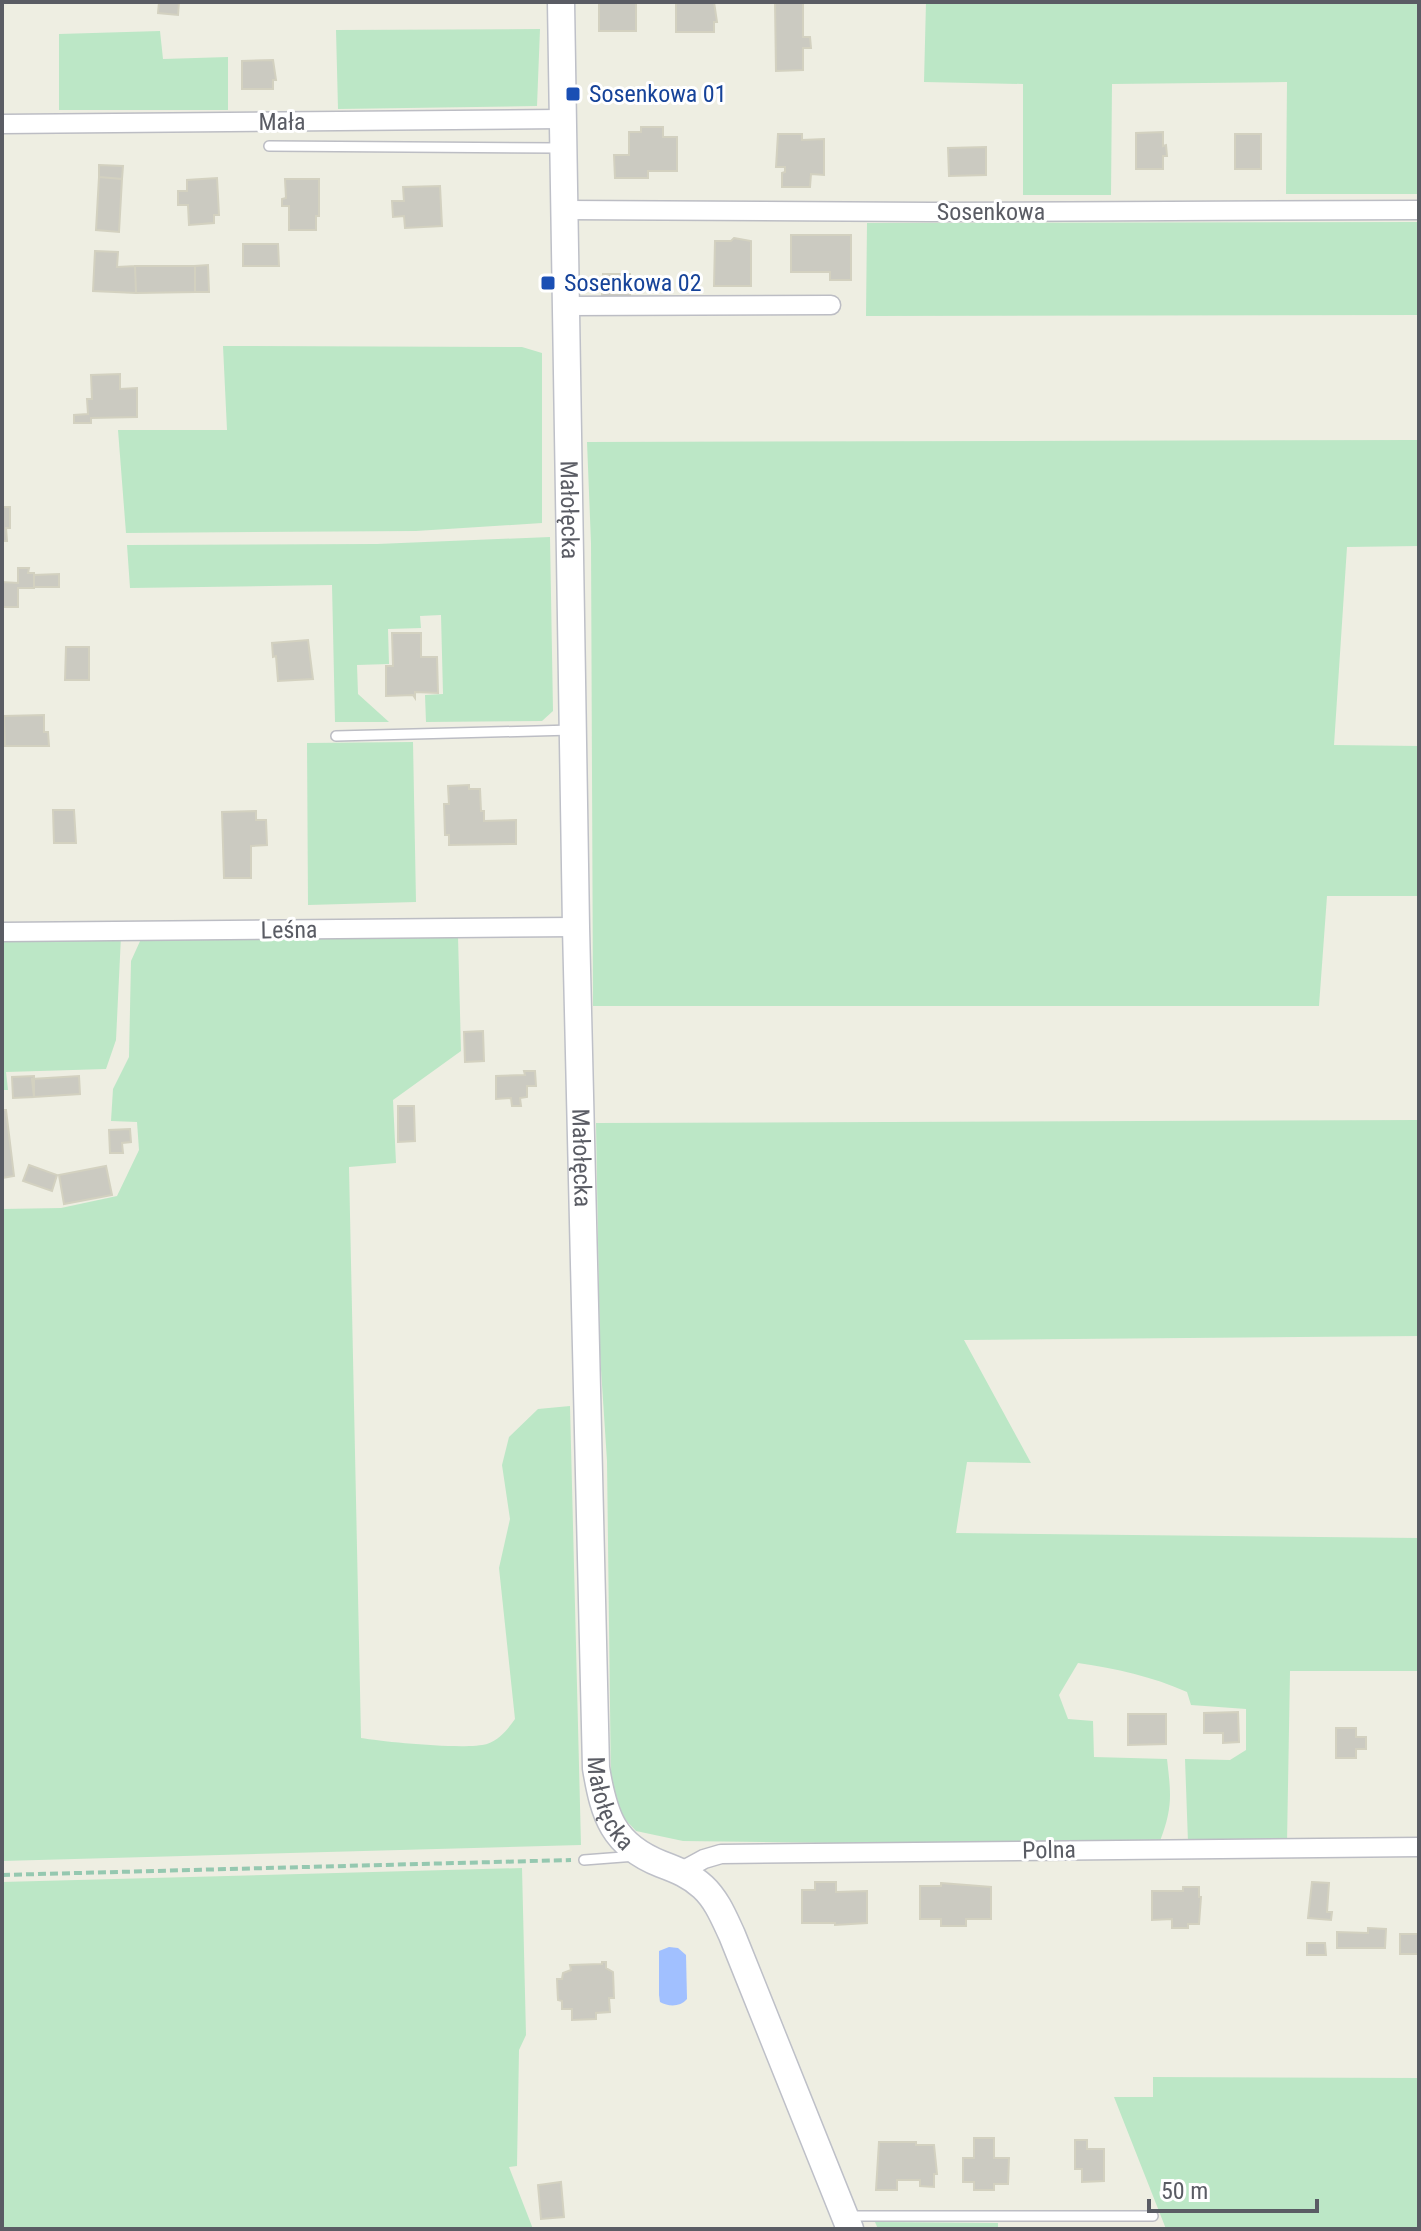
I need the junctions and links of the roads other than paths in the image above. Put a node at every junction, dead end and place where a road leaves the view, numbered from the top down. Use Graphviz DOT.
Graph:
graph roads {
  1 [pos="561,2"];
  2 [pos="562,119"];
  3 [pos="2,124"];
  4 [pos="269,146"];
  5 [pos="562,148"];
  6 [pos="563,210"];
  7 [pos="1419,210"];
  8 [pos="831,305"];
  9 [pos="565,306"];
  10 [pos="572,730"];
  11 [pos="336,736"];
  12 [pos="576,927"];
  13 [pos="2,932"];
  14 [pos="1419,1847"];
  15 [pos="640,1855"];
  16 [pos="584,1860"];
  17 [pos="682,1871"];
  18 [pos="1153,2216"];
  19 [pos="847,2222"];
  1 -- 2 [label="street, Małołęcka"];
  2 -- 3 [label="street, Mała"];
  2 -- 5 [label="street, Małołęcka"];
  4 -- 5 [label="lane"];
  5 -- 6 [label="street, Małołęcka"];
  6 -- 7 [label="street, Sosenkowa"];
  6 -- 9 [label="street, Małołęcka"];
  8 -- 9 [label="street"];
  9 -- 10 [label="street, Małołęcka"];
  10 -- 11 [label="lane"];
  10 -- 12 [label="street, Małołęcka"];
  12 -- 13 [label="street, Leśna"];
  12 -- 15 [label="street, Małołęcka"];
  14 -- 17 [label="street, Polna"];
  15 -- 16 [label="lane"];
  15 -- 17 [label="street, Małołęcka"];
  17 -- 19 [label="street, Małołęcka"];
  18 -- 19 [label="lane"];
}
